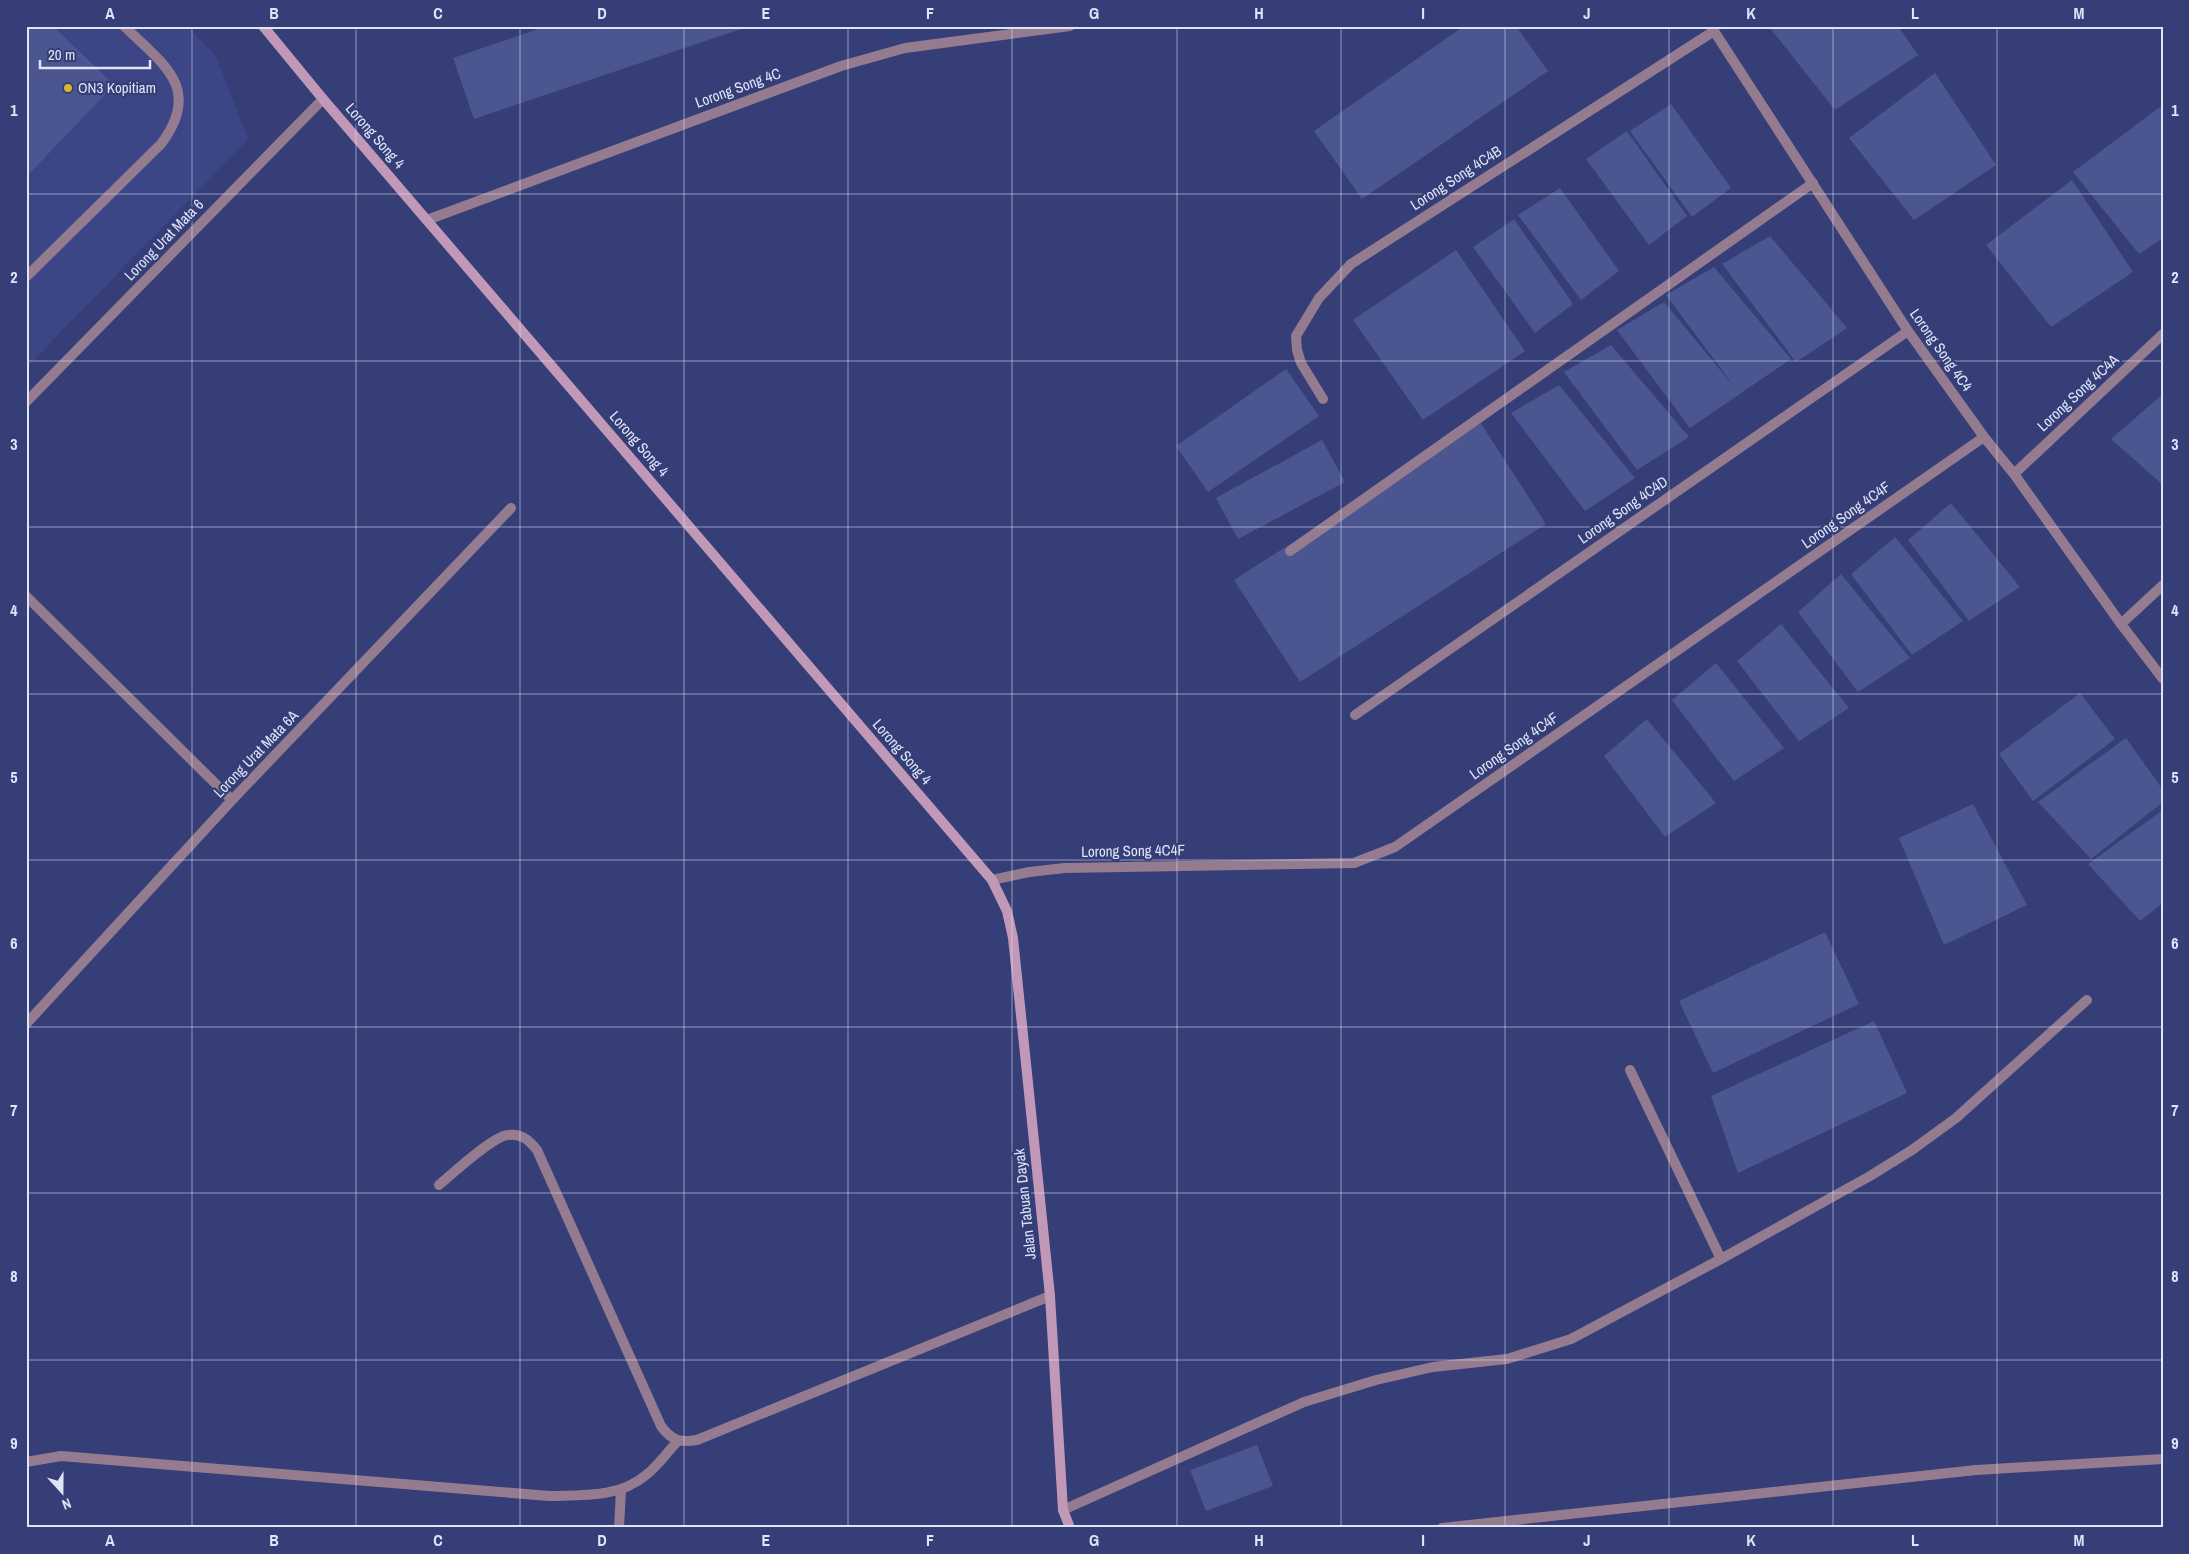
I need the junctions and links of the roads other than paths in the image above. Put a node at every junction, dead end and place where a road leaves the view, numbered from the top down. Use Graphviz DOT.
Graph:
graph roads {
  1 [pos="124,26"];
  2 [pos="264,26"];
  3 [pos="1070,26"];
  4 [pos="1713,28"];
  5 [pos="324,99"];
  6 [pos="1813,183"];
  7 [pos="427,220"];
  8 [pos="26,278"];
  9 [pos="1908,330"];
  10 [pos="2163,334"];
  11 [pos="1324,399"];
  12 [pos="26,402"];
  13 [pos="1984,437"];
  14 [pos="2014,474"];
  15 [pos="511,508"];
  16 [pos="1290,551"];
  17 [pos="2163,585"];
  18 [pos="26,596"];
  19 [pos="2121,624"];
  20 [pos="2163,679"];
  21 [pos="1355,715"];
  22 [pos="232,800"];
  23 [pos="992,880"];
  24 [pos="2087,1000"];
  25 [pos="26,1024"];
  26 [pos="1630,1070"];
  27 [pos="439,1185"];
  28 [pos="1721,1259"];
  29 [pos="1050,1296"];
  30 [pos="678,1441"];
  31 [pos="2163,1459"];
  32 [pos="26,1462"];
  33 [pos="621,1490"];
  34 [pos="1063,1510"];
  35 [pos="619,1528"];
  36 [pos="1070,1528"];
  37 [pos="1442,1528"];
  1 -- 8 [label="street"];
  2 -- 5 [label="street, Lorong Song 4"];
  3 -- 7 [label="street, Lorong Song 4C"];
  4 -- 6 [label="street, Lorong Song 4C4"];
  4 -- 11 [label="street, Lorong Song 4C4B"];
  5 -- 7 [label="street, Lorong Song 4"];
  5 -- 12 [label="street, Lorong Urat Mata 6"];
  6 -- 9 [label="street, Lorong Song 4C4"];
  6 -- 16 [label="street"];
  7 -- 23 [label="street, Lorong Song 4"];
  9 -- 13 [label="street, Lorong Song 4C4"];
  9 -- 21 [label="street, Lorong Song 4C4D"];
  10 -- 14 [label="street, Lorong Song 4C4A"];
  13 -- 14 [label="street, Lorong Song 4C4"];
  13 -- 23 [label="street, Lorong Song 4C4F"];
  14 -- 19 [label="street, Lorong Song 4C4"];
  15 -- 22 [label="street, Lorong Urat Mata 6A"];
  17 -- 19 [label="street"];
  18 -- 22 [label="street"];
  19 -- 20 [label="street, Lorong Song 4C4"];
  22 -- 25 [label="street, Lorong Urat Mata 6A"];
  23 -- 29 [label="street, Jalan Tabuan Dayak"];
  24 -- 28 [label="street"];
  26 -- 28 [label="street"];
  27 -- 30 [label="street"];
  28 -- 34 [label="street"];
  29 -- 30 [label="street"];
  29 -- 34 [label="street, Jalan Tabuan Dayak"];
  30 -- 33 [label="street"];
  31 -- 37 [label="street"];
  32 -- 33 [label="street"];
  33 -- 35 [label="street"];
  34 -- 36 [label="street, Jalan Tabuan Dayak"];
}
